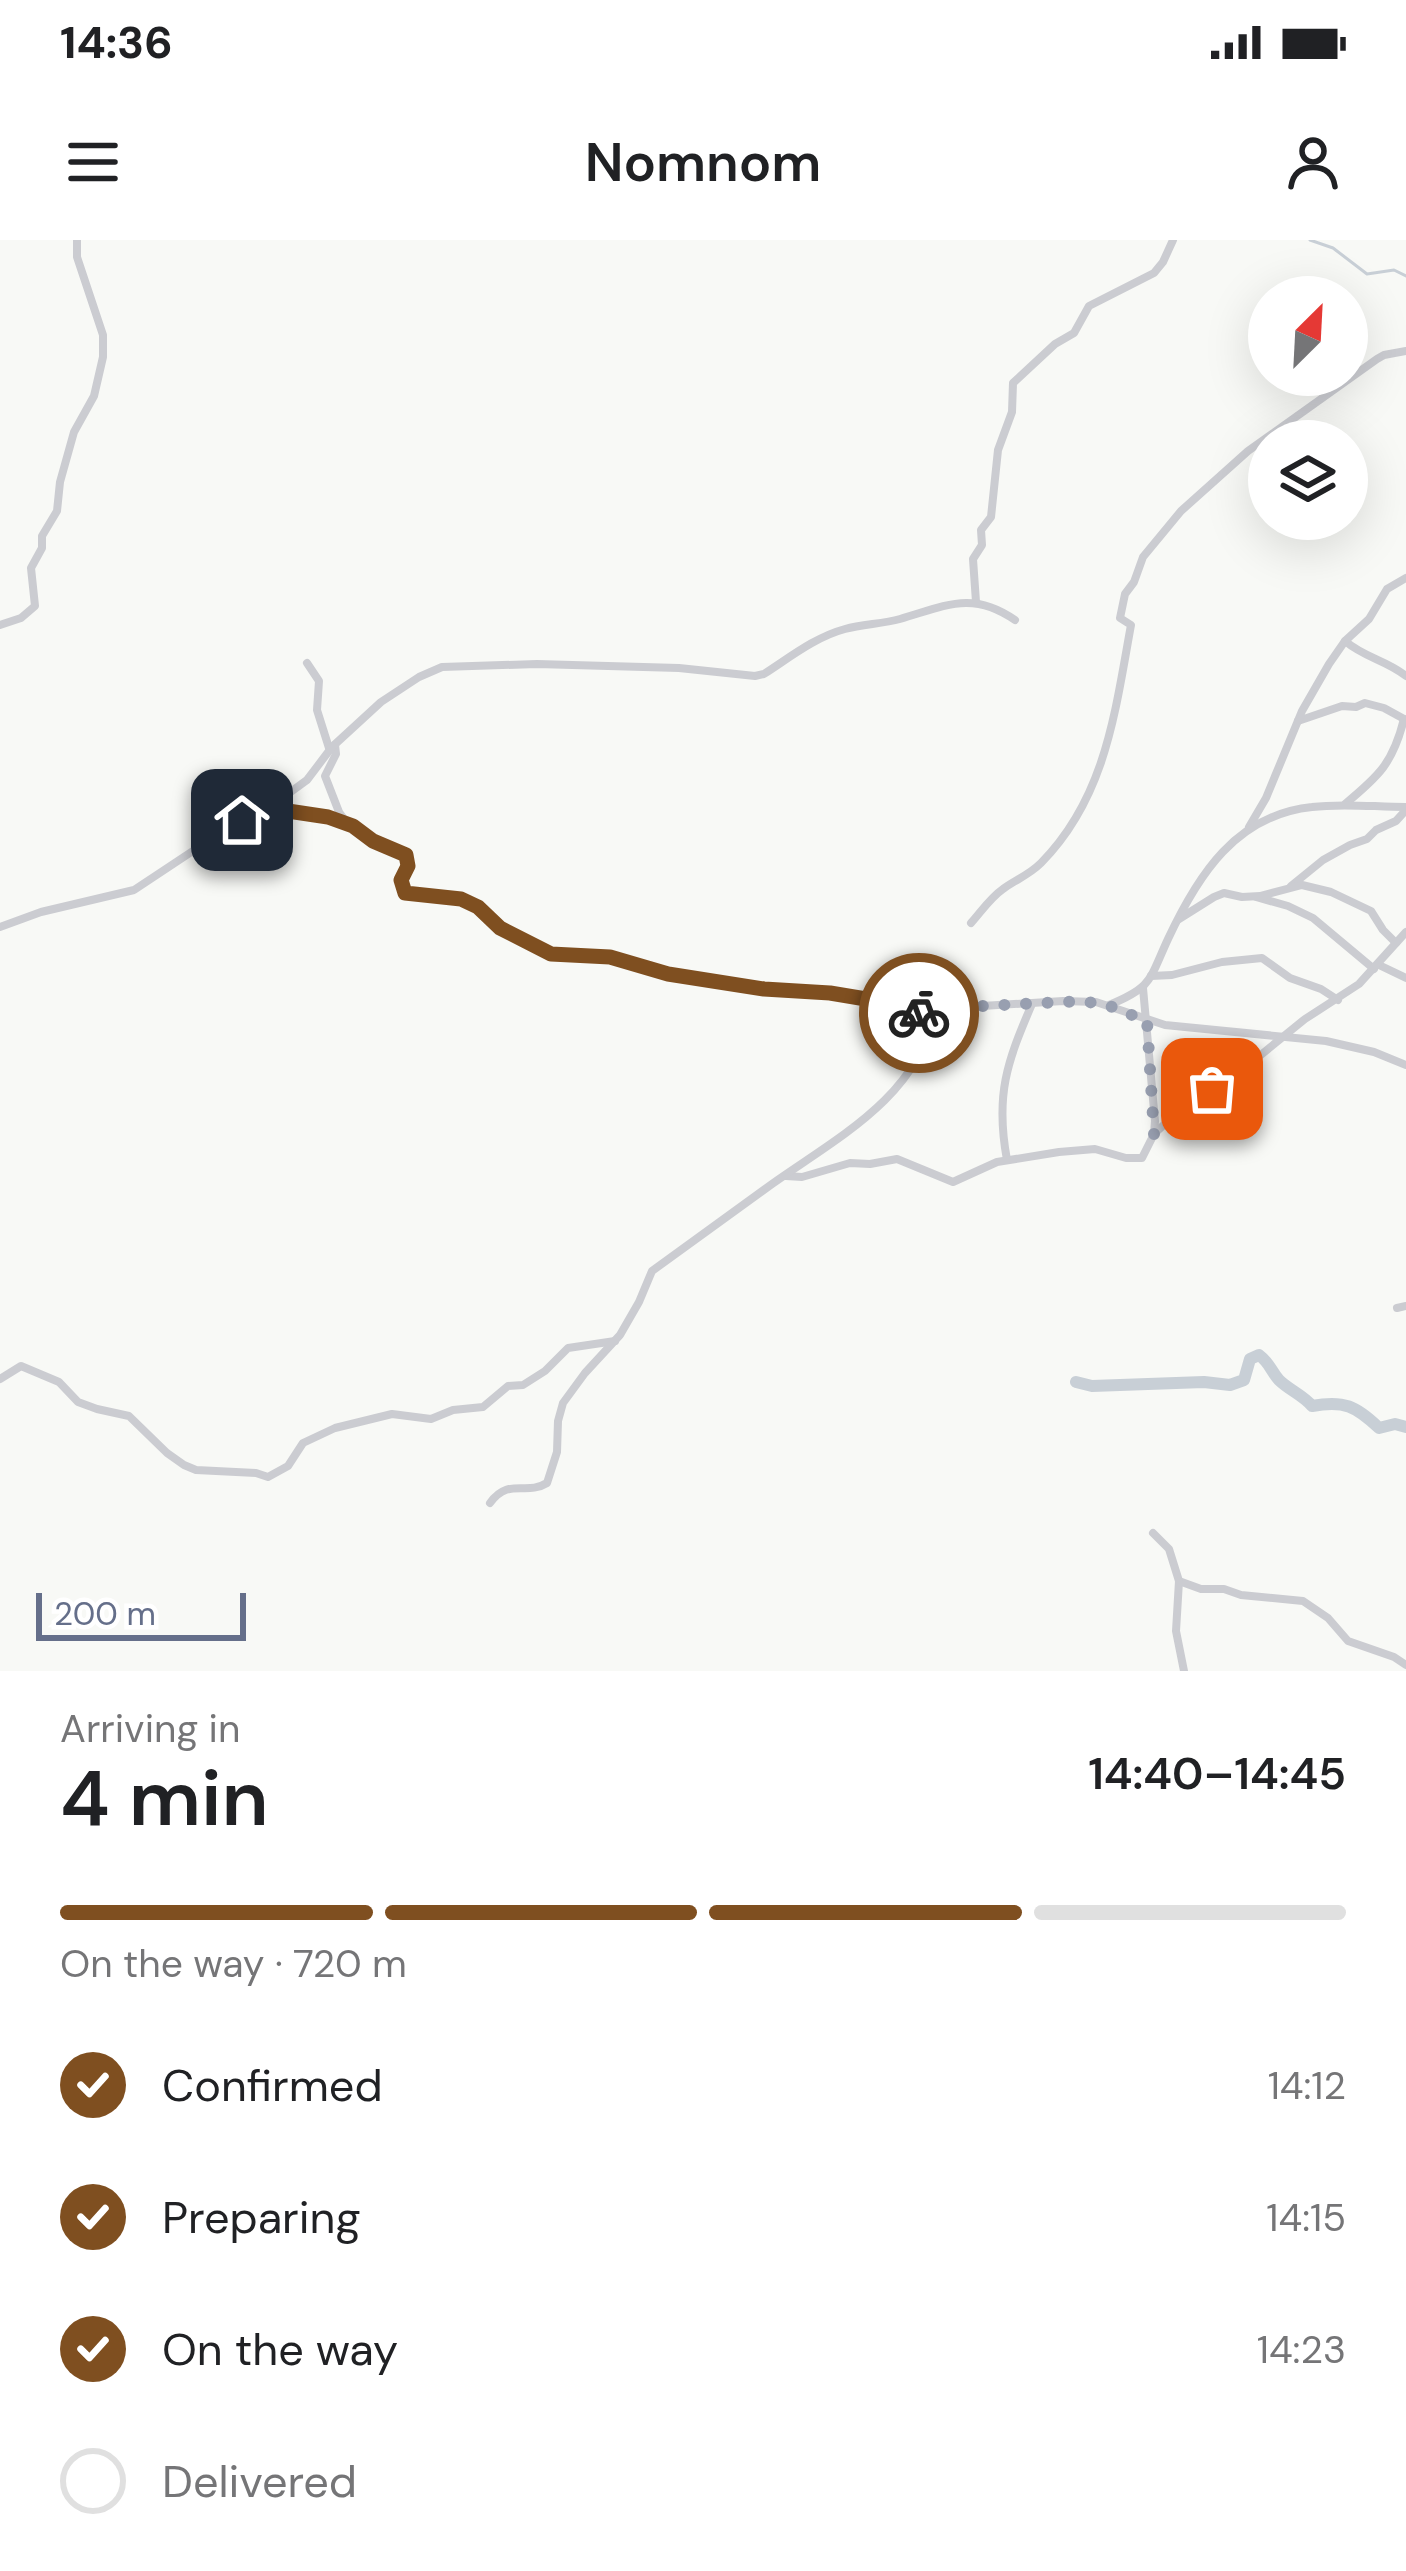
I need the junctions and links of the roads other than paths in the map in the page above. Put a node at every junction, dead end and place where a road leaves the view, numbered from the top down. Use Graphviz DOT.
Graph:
graph roads {
  1 [pos="77,240"];
  2 [pos="1173,240"];
  3 [pos="1406,351"];
  4 [pos="1406,578"];
  5 [pos="976,602"];
  6 [pos="1015,620"];
  7 [pos="0,625"];
  8 [pos="1345,641"];
  9 [pos="307,663"];
  10 [pos="1406,676"];
  11 [pos="1405,719"];
  12 [pos="1297,722"];
  13 [pos="332,747"];
  14 [pos="1344,806"];
  15 [pos="268,808"];
  16 [pos="1406,809"];
  17 [pos="348,824"];
  18 [pos="1248,828"];
  19 [pos="1291,887"];
  20 [pos="1255,896"];
  21 [pos="1178,920"];
  22 [pos="971,923"];
  23 [pos="0,927"];
  24 [pos="1406,932"];
  25 [pos="1396,943"];
  26 [pos="1377,967"];
  27 [pos="1151,976"];
  28 [pos="1406,978"];
  29 [pos="1143,988"];
  30 [pos="1338,1000"];
  31 [pos="1032,1004"];
  32 [pos="1107,1005"];
  33 [pos="932,1015"];
  34 [pos="1147,1021"];
  35 [pos="1286,1036"];
  36 [pos="1406,1065"];
  37 [pos="1154,1134"];
  38 [pos="1007,1160"];
  39 [pos="784,1176"];
  40 [pos="615,1341"];
  41 [pos="0,1379"];
  42 [pos="490,1503"];
  43 [pos="1153,1533"];
  44 [pos="1179,1581"];
  45 [pos="1406,1665"];
  46 [pos="1184,1671"];
  1 -- 7 [label="street"];
  2 -- 5 [label="street"];
  3 -- 22 [label="street"];
  4 -- 8 [label="street"];
  5 -- 6 [label="street"];
  5 -- 13 [label="street"];
  8 -- 10 [label="street"];
  8 -- 12 [label="street"];
  9 -- 13 [label="street"];
  11 -- 12 [label="street"];
  11 -- 14 [label="street"];
  12 -- 18 [label="street"];
  13 -- 15 [label="street"];
  13 -- 17 [label="street"];
  14 -- 16 [label="street"];
  14 -- 18 [label="street"];
  15 -- 17 [label="street"];
  15 -- 23 [label="street"];
  16 -- 19 [label="street"];
  17 -- 33 [label="street"];
  18 -- 21 [label="street"];
  19 -- 20 [label="street"];
  19 -- 25 [label="street"];
  20 -- 21 [label="street"];
  20 -- 26 [label="street"];
  21 -- 27 [label="street"];
  24 -- 25 [label="street"];
  25 -- 26 [label="street"];
  26 -- 28 [label="street"];
  26 -- 30 [label="street"];
  27 -- 29 [label="street"];
  27 -- 30 [label="street"];
  29 -- 32 [label="street"];
  29 -- 34 [label="street"];
  30 -- 35 [label="street"];
  31 -- 32 [label="street"];
  31 -- 33 [label="street"];
  31 -- 38 [label="street"];
  32 -- 34 [label="street"];
  33 -- 39 [label="street"];
  34 -- 35 [label="street"];
  34 -- 37 [label="street"];
  35 -- 36 [label="street"];
  35 -- 37 [label="street"];
  37 -- 38 [label="street"];
  38 -- 39 [label="street"];
  39 -- 40 [label="street"];
  40 -- 41 [label="street"];
  40 -- 42 [label="street"];
  43 -- 44 [label="street"];
  44 -- 45 [label="street"];
  44 -- 46 [label="street"];
}
